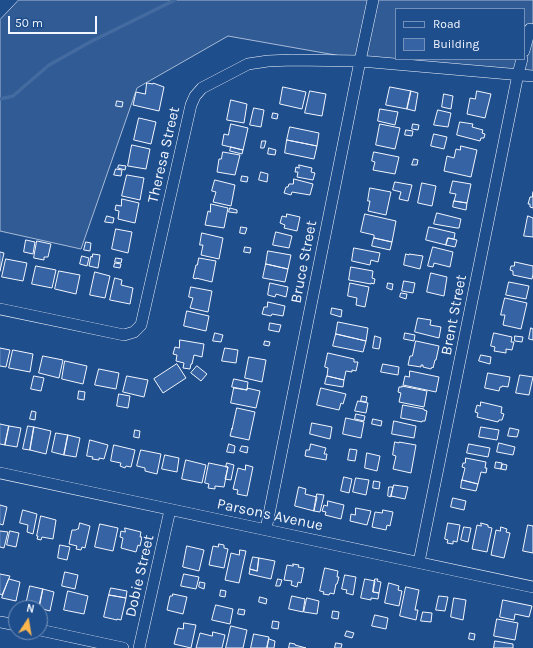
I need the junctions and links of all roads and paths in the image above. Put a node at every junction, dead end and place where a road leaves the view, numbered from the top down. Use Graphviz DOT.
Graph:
graph roads {
  1 [pos="373,0"];
  2 [pos="530,29"];
  3 [pos="525,46"];
  4 [pos="522,60"];
  5 [pos="360,61"];
  6 [pos="518,74"];
  7 [pos="533,76"];
  8 [pos="0,309"];
  9 [pos="0,473"];
  10 [pos="170,510"];
  11 [pos="266,530"];
  12 [pos="419,562"];
  13 [pos="533,587"];
  14 [pos="48,632"];
  15 [pos="123,648"];
  16 [pos="139,648"];
  1 -- 5 [label="street, Bruce Street"];
  2 -- 3 [label="street"];
  4 -- 6 [label="street, Brent Street"];
  5 -- 6 [label="street, Theresa Street"];
  5 -- 8 [label="street, Theresa Street"];
  5 -- 11 [label="street, Bruce Street"];
  6 -- 7 [label="street, Theresa Street"];
  6 -- 12 [label="street, Brent Street"];
  9 -- 10 [label="street, Parsons Avenue"];
  10 -- 11 [label="street, Parsons Avenue"];
  10 -- 16 [label="street, Dobie Street"];
  11 -- 12 [label="street, Parsons Avenue"];
  12 -- 13 [label="street, Parsons Avenue"];
  14 -- 15 [label="street"];
}
